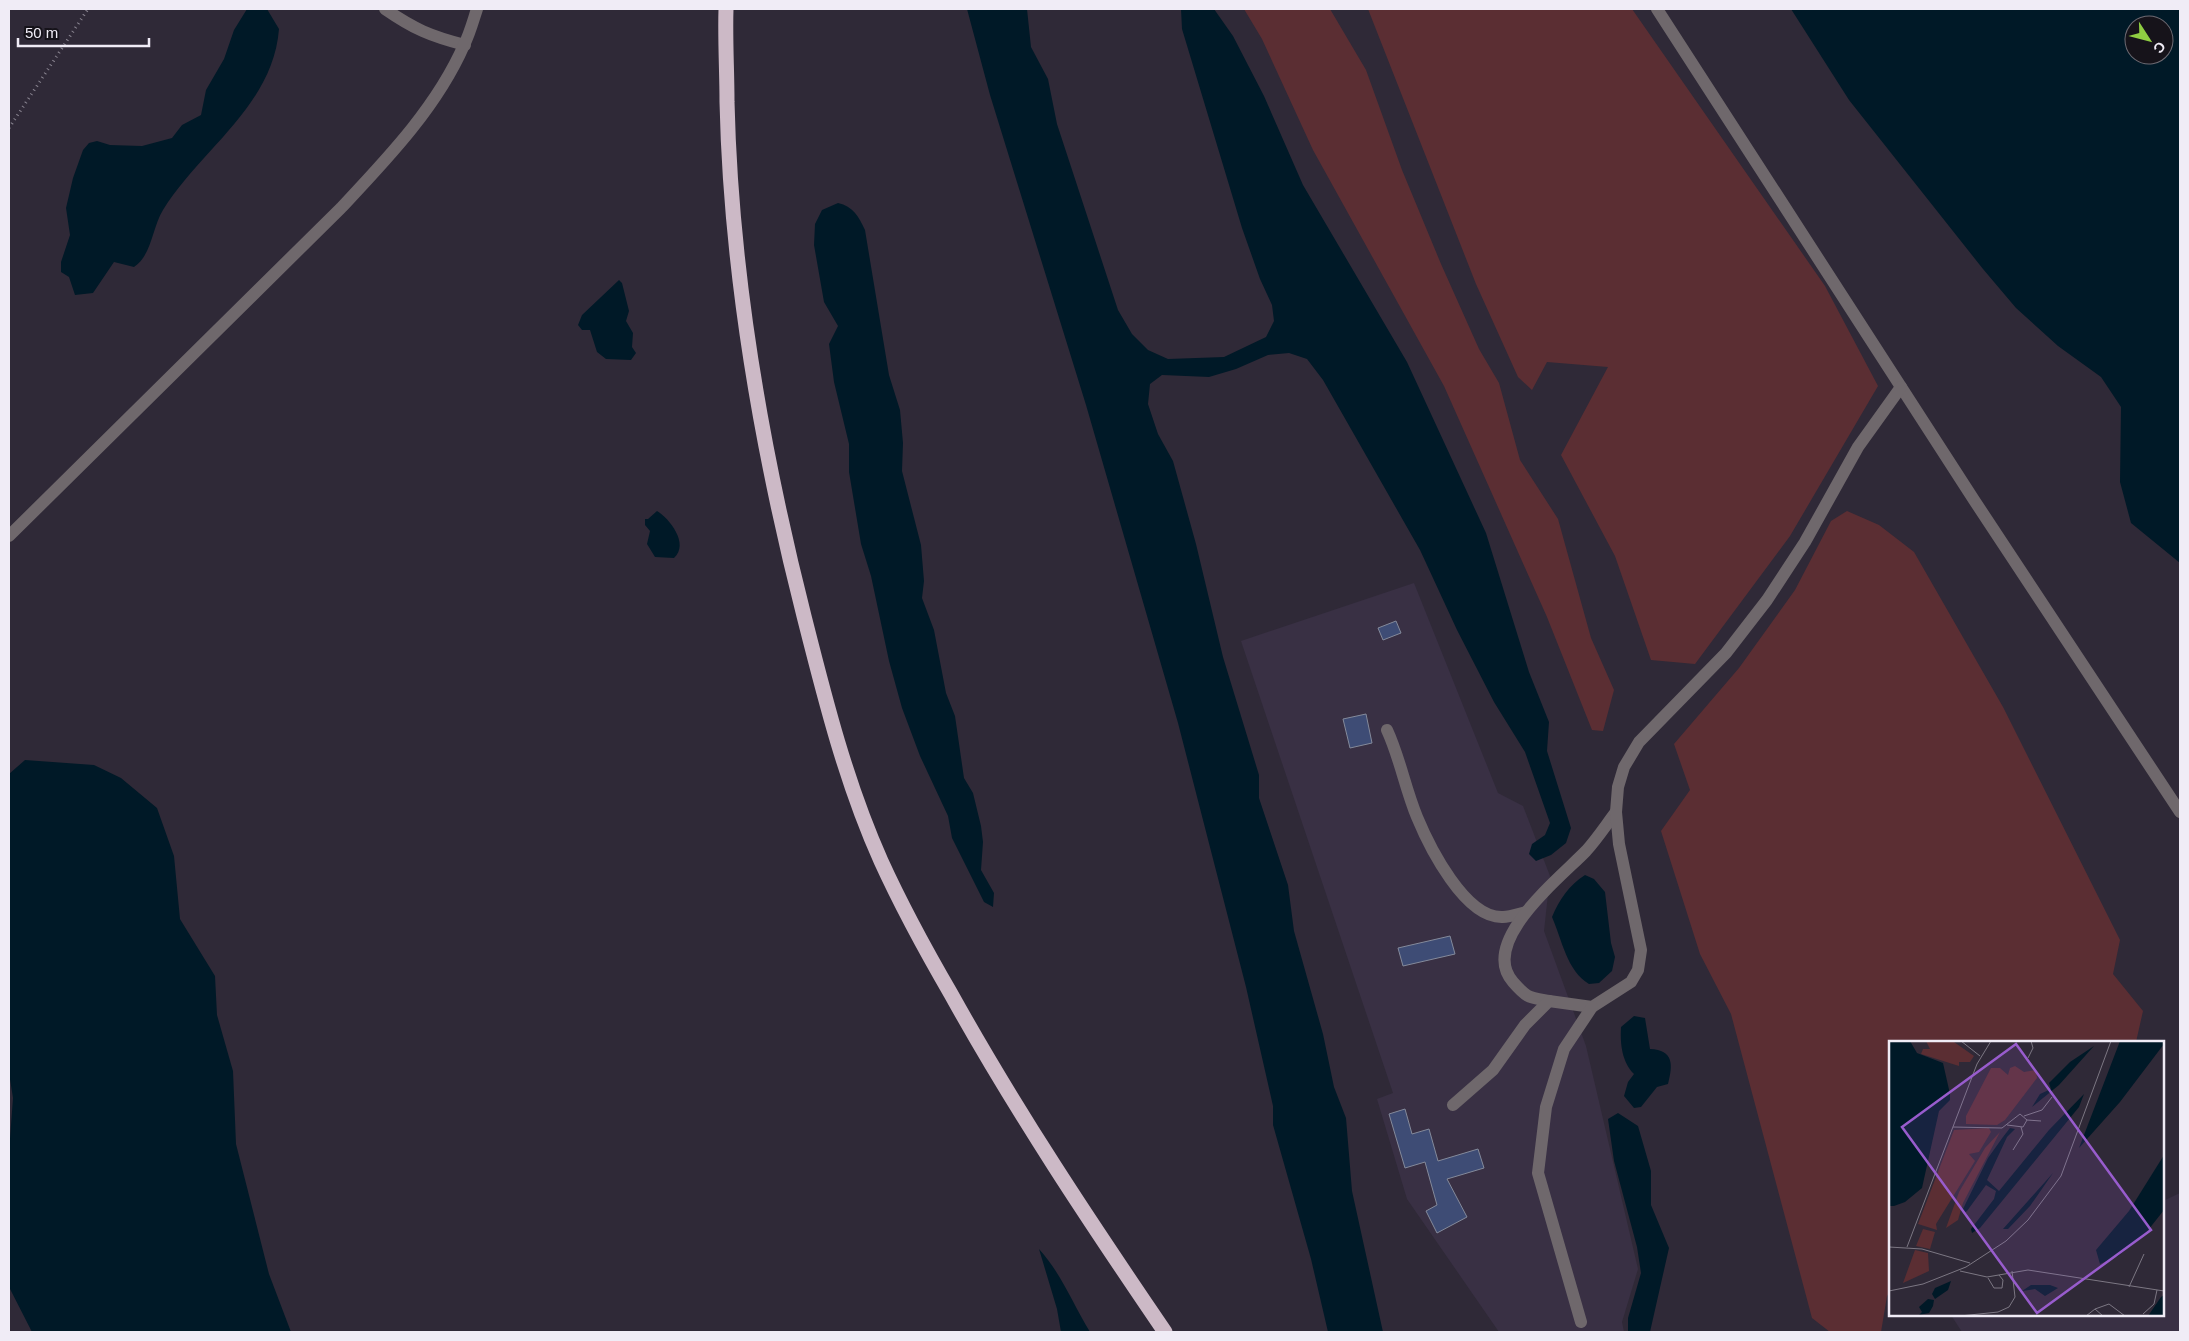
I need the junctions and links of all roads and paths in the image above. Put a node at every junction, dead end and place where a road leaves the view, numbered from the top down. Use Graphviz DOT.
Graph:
graph roads {
  1 [pos="88,9"];
  2 [pos="385,9"];
  3 [pos="477,9"];
  4 [pos="726,9"];
  5 [pos="1657,9"];
  6 [pos="465,44"];
  7 [pos="9,128"];
  8 [pos="1902,387"];
  9 [pos="9,536"];
  10 [pos="1387,730"];
  11 [pos="1616,812"];
  12 [pos="2180,812"];
  13 [pos="1526,912"];
  14 [pos="1549,1001"];
  15 [pos="1592,1007"];
  16 [pos="1453,1105"];
  17 [pos="1582,1322"];
  18 [pos="1165,1332"];
  1 -- 7 [label="path"];
  2 -- 6 [label="street"];
  3 -- 6 [label="street"];
  4 -- 18 [label="highway"];
  5 -- 8 [label="street"];
  6 -- 9 [label="street"];
  8 -- 11 [label="street"];
  8 -- 12 [label="street"];
  10 -- 13 [label="street"];
  11 -- 13 [label="street"];
  11 -- 15 [label="street"];
  13 -- 14 [label="street"];
  14 -- 15 [label="street"];
  14 -- 16 [label="street"];
  15 -- 17 [label="street"];
}
